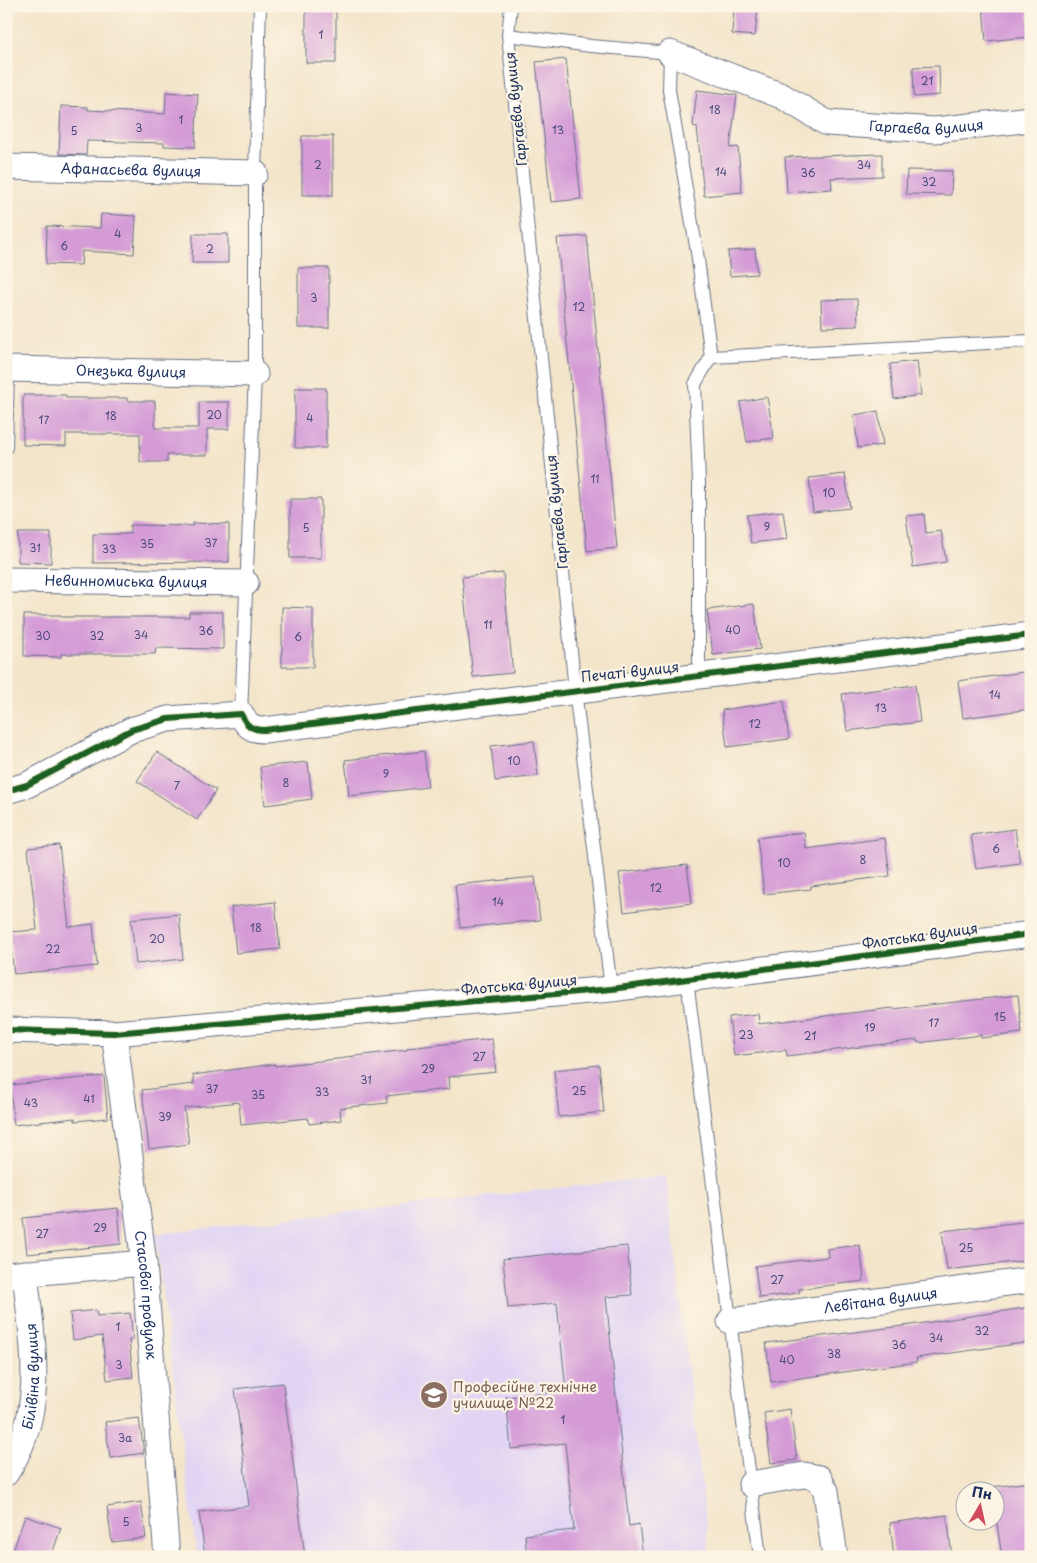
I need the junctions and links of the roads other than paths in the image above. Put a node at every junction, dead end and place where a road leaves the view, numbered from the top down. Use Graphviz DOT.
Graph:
graph roads {
  1 [pos="260,6"];
  2 [pos="510,6"];
  3 [pos="508,35"];
  4 [pos="670,53"];
  5 [pos="1031,120"];
  6 [pos="6,167"];
  7 [pos="255,174"];
  8 [pos="1031,341"];
  9 [pos="711,357"];
  10 [pos="7,369"];
  11 [pos="255,374"];
  12 [pos="6,448"];
  13 [pos="6,580"];
  14 [pos="246,583"];
  15 [pos="1031,635"];
  16 [pos="699,677"];
  17 [pos="575,690"];
  18 [pos="241,714"];
  19 [pos="6,791"];
  20 [pos="1031,934"];
  21 [pos="687,980"];
  22 [pos="611,989"];
  23 [pos="6,1030"];
  24 [pos="114,1033"];
  25 [pos="144,1263"];
  26 [pos="16,1274"];
  27 [pos="1031,1280"];
  28 [pos="730,1321"];
  29 [pos="6,1473"];
  30 [pos="751,1484"];
  31 [pos="167,1557"];
  32 [pos="760,1557"];
  33 [pos="835,1557"];
  1 -- 7 [label="lane"];
  2 -- 3 [label="lane"];
  3 -- 4 [label="lane, Гаргаєва вулиця"];
  3 -- 17 [label="lane, Гаргаєва вулиця"];
  4 -- 5 [label="street, Гаргаєва вулиця"];
  4 -- 9 [label="lane"];
  6 -- 7 [label="street, Афанасьєва вулиця"];
  7 -- 11 [label="lane"];
  8 -- 9 [label="lane"];
  9 -- 16 [label="lane"];
  10 -- 11 [label="street, Онезька вулиця"];
  10 -- 12 [label="lane"];
  11 -- 14 [label="lane"];
  13 -- 14 [label="street, Невинномиська вулиця"];
  14 -- 18 [label="lane"];
  15 -- 16 [label="street, Печаті вулиця"];
  16 -- 17 [label="street, Печаті вулиця"];
  17 -- 18 [label="street, Печаті вулиця"];
  17 -- 22 [label="lane, Гаргаєва вулиця"];
  18 -- 19 [label="street"];
  20 -- 21 [label="street, Флотська вулиця"];
  21 -- 22 [label="street, Флотська вулиця"];
  21 -- 28 [label="lane"];
  22 -- 24 [label="street, Флотська вулиця"];
  23 -- 24 [label="street, Флотська вулиця"];
  24 -- 25 [label="street, Стасової провулок"];
  25 -- 26 [label="street"];
  25 -- 31 [label="street, Стасової провулок"];
  26 -- 29 [label="street, Білівіна вулиця"];
  27 -- 28 [label="street, Левітана вулиця"];
  28 -- 30 [label="lane"];
  30 -- 32 [label="lane"];
  30 -- 33 [label="street"];
}
